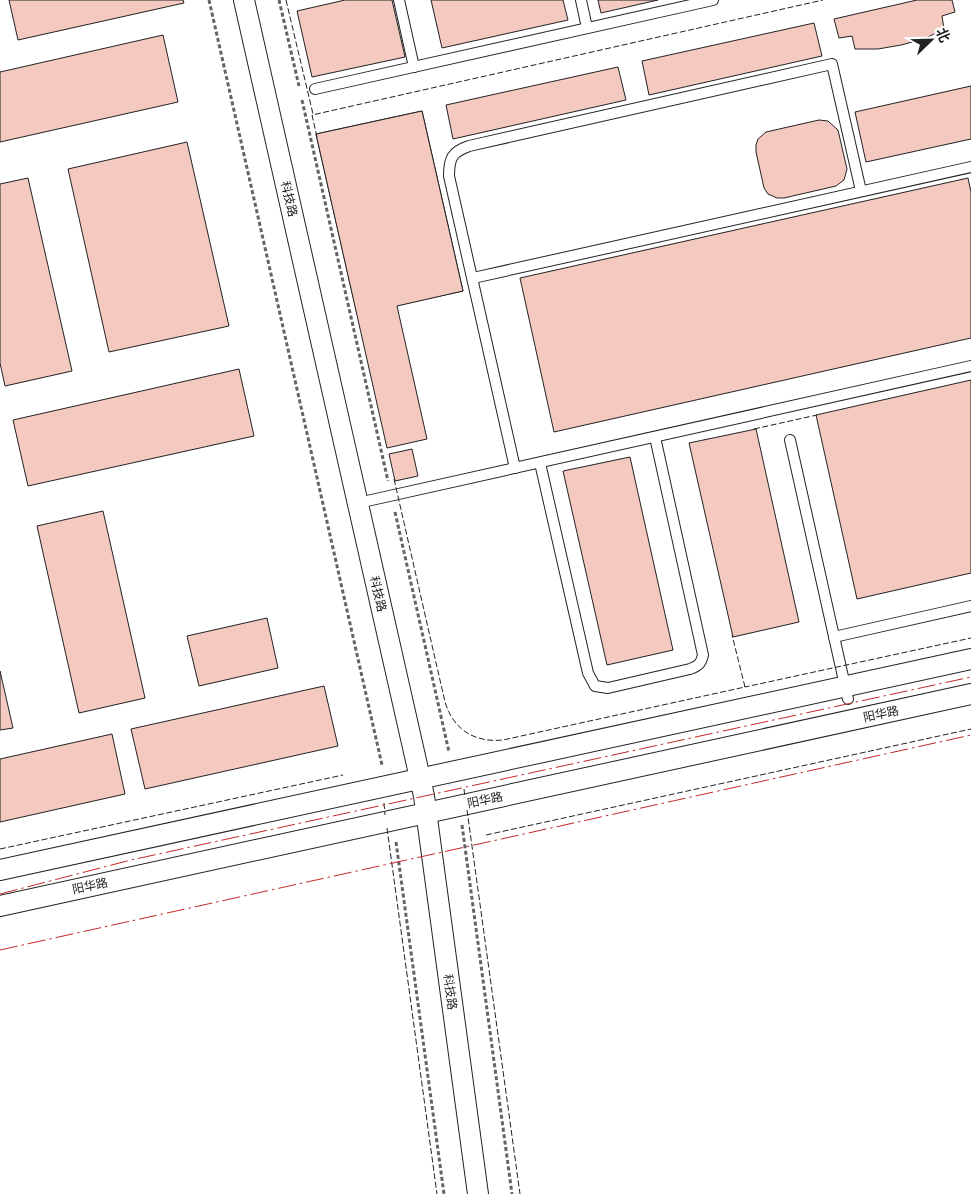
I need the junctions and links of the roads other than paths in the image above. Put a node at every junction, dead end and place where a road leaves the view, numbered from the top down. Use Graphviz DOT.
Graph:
graph roads {
  1 [pos="244,0"];
  2 [pos="399,0"];
  3 [pos="580,0"];
  4 [pos="713,0"];
  5 [pos="587,28"];
  6 [pos="414,67"];
  7 [pos="315,89"];
  8 [pos="971,167"];
  9 [pos="861,191"];
  10 [pos="472,278"];
  11 [pos="971,366"];
  12 [pos="655,437"];
  13 [pos="790,440"];
  14 [pos="540,463"];
  15 [pos="515,468"];
  16 [pos="358,504"];
  17 [pos="971,606"];
  18 [pos="834,637"];
  19 [pos="971,659"];
  20 [pos="971,694"];
  21 [pos="848,699"];
  22 [pos="420,779"];
  23 [pos="426,813"];
  24 [pos="0,870"];
  25 [pos="0,906"];
  26 [pos="478,1194"];
  1 -- 16 [label="street, 科技路"];
  2 -- 6 [label="lane"];
  3 -- 5 [label="lane"];
  4 -- 5 [label="lane"];
  5 -- 6 [label="lane"];
  6 -- 7 [label="lane"];
  8 -- 9 [label="lane"];
  9 -- 10 [label="lane"];
  9 -- 10 [label="lane"];
  10 -- 15 [label="lane"];
  11 -- 12 [label="lane"];
  12 -- 14 [label="lane"];
  12 -- 14 [label="lane"];
  13 -- 18 [label="lane"];
  14 -- 15 [label="lane"];
  15 -- 16 [label="lane"];
  16 -- 22 [label="street, 科技路"];
  17 -- 18 [label="lane"];
  18 -- 21 [label="lane"];
  19 -- 22 [label="street"];
  20 -- 23 [label="street, 阳华路"];
  22 -- 23 [label="street, 科技路"];
  22 -- 24 [label="street"];
  23 -- 25 [label="street, 阳华路"];
  23 -- 26 [label="street, 科技路"];
}
